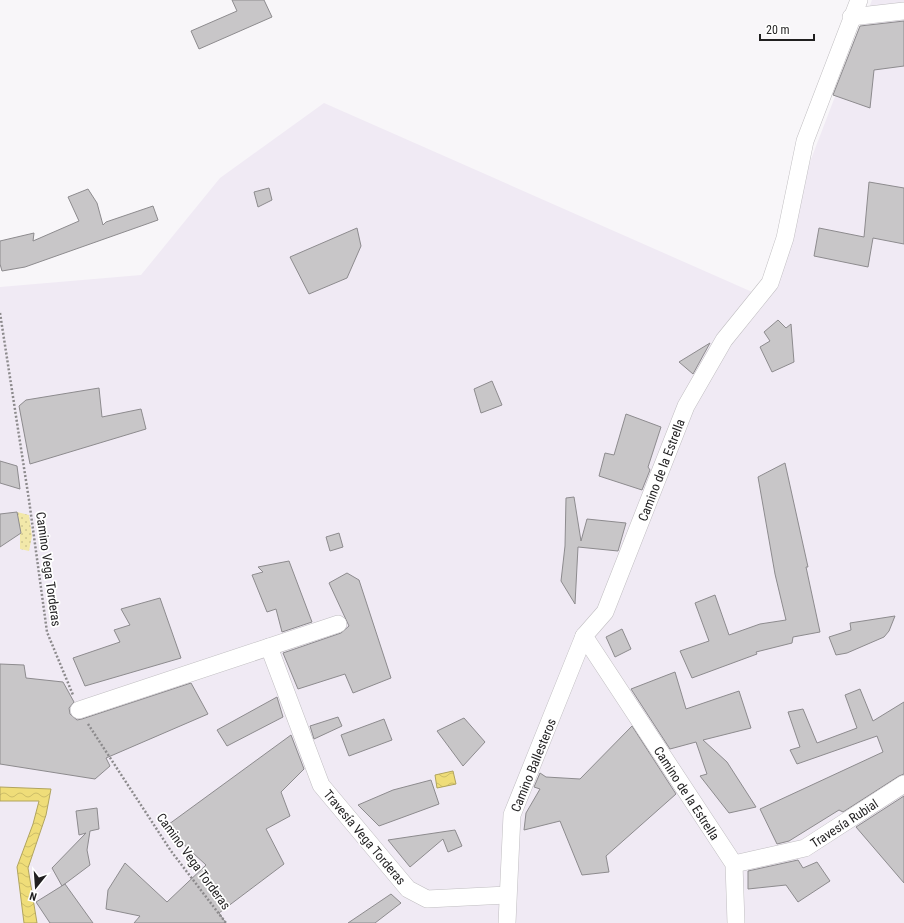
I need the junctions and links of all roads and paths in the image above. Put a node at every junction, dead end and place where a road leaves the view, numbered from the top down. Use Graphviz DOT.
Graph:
graph roads {
  1 [pos="859,0"];
  2 [pos="904,11"];
  3 [pos="852,17"];
  4 [pos="0,312"];
  5 [pos="338,624"];
  6 [pos="584,636"];
  7 [pos="269,647"];
  8 [pos="79,710"];
  9 [pos="904,784"];
  10 [pos="734,864"];
  11 [pos="507,895"];
  12 [pos="226,923"];
  13 [pos="507,923"];
  14 [pos="736,923"];
  1 -- 3 [label="street, Camino de la Estrella"];
  2 -- 3 [label="street"];
  3 -- 6 [label="street, Camino de la Estrella"];
  4 -- 8 [label="path, Camino Vega Torderas"];
  5 -- 7 [label="street"];
  6 -- 10 [label="street, Camino de la Estrella"];
  6 -- 11 [label="street, Camino Ballesteros"];
  7 -- 8 [label="street"];
  7 -- 11 [label="street, Travesía Vega Torderas"];
  8 -- 12 [label="path, Camino Vega Torderas"];
  9 -- 10 [label="street, Travesía Rubial"];
  10 -- 14 [label="street"];
  11 -- 13 [label="street, Camino Ballesteros"];
}
